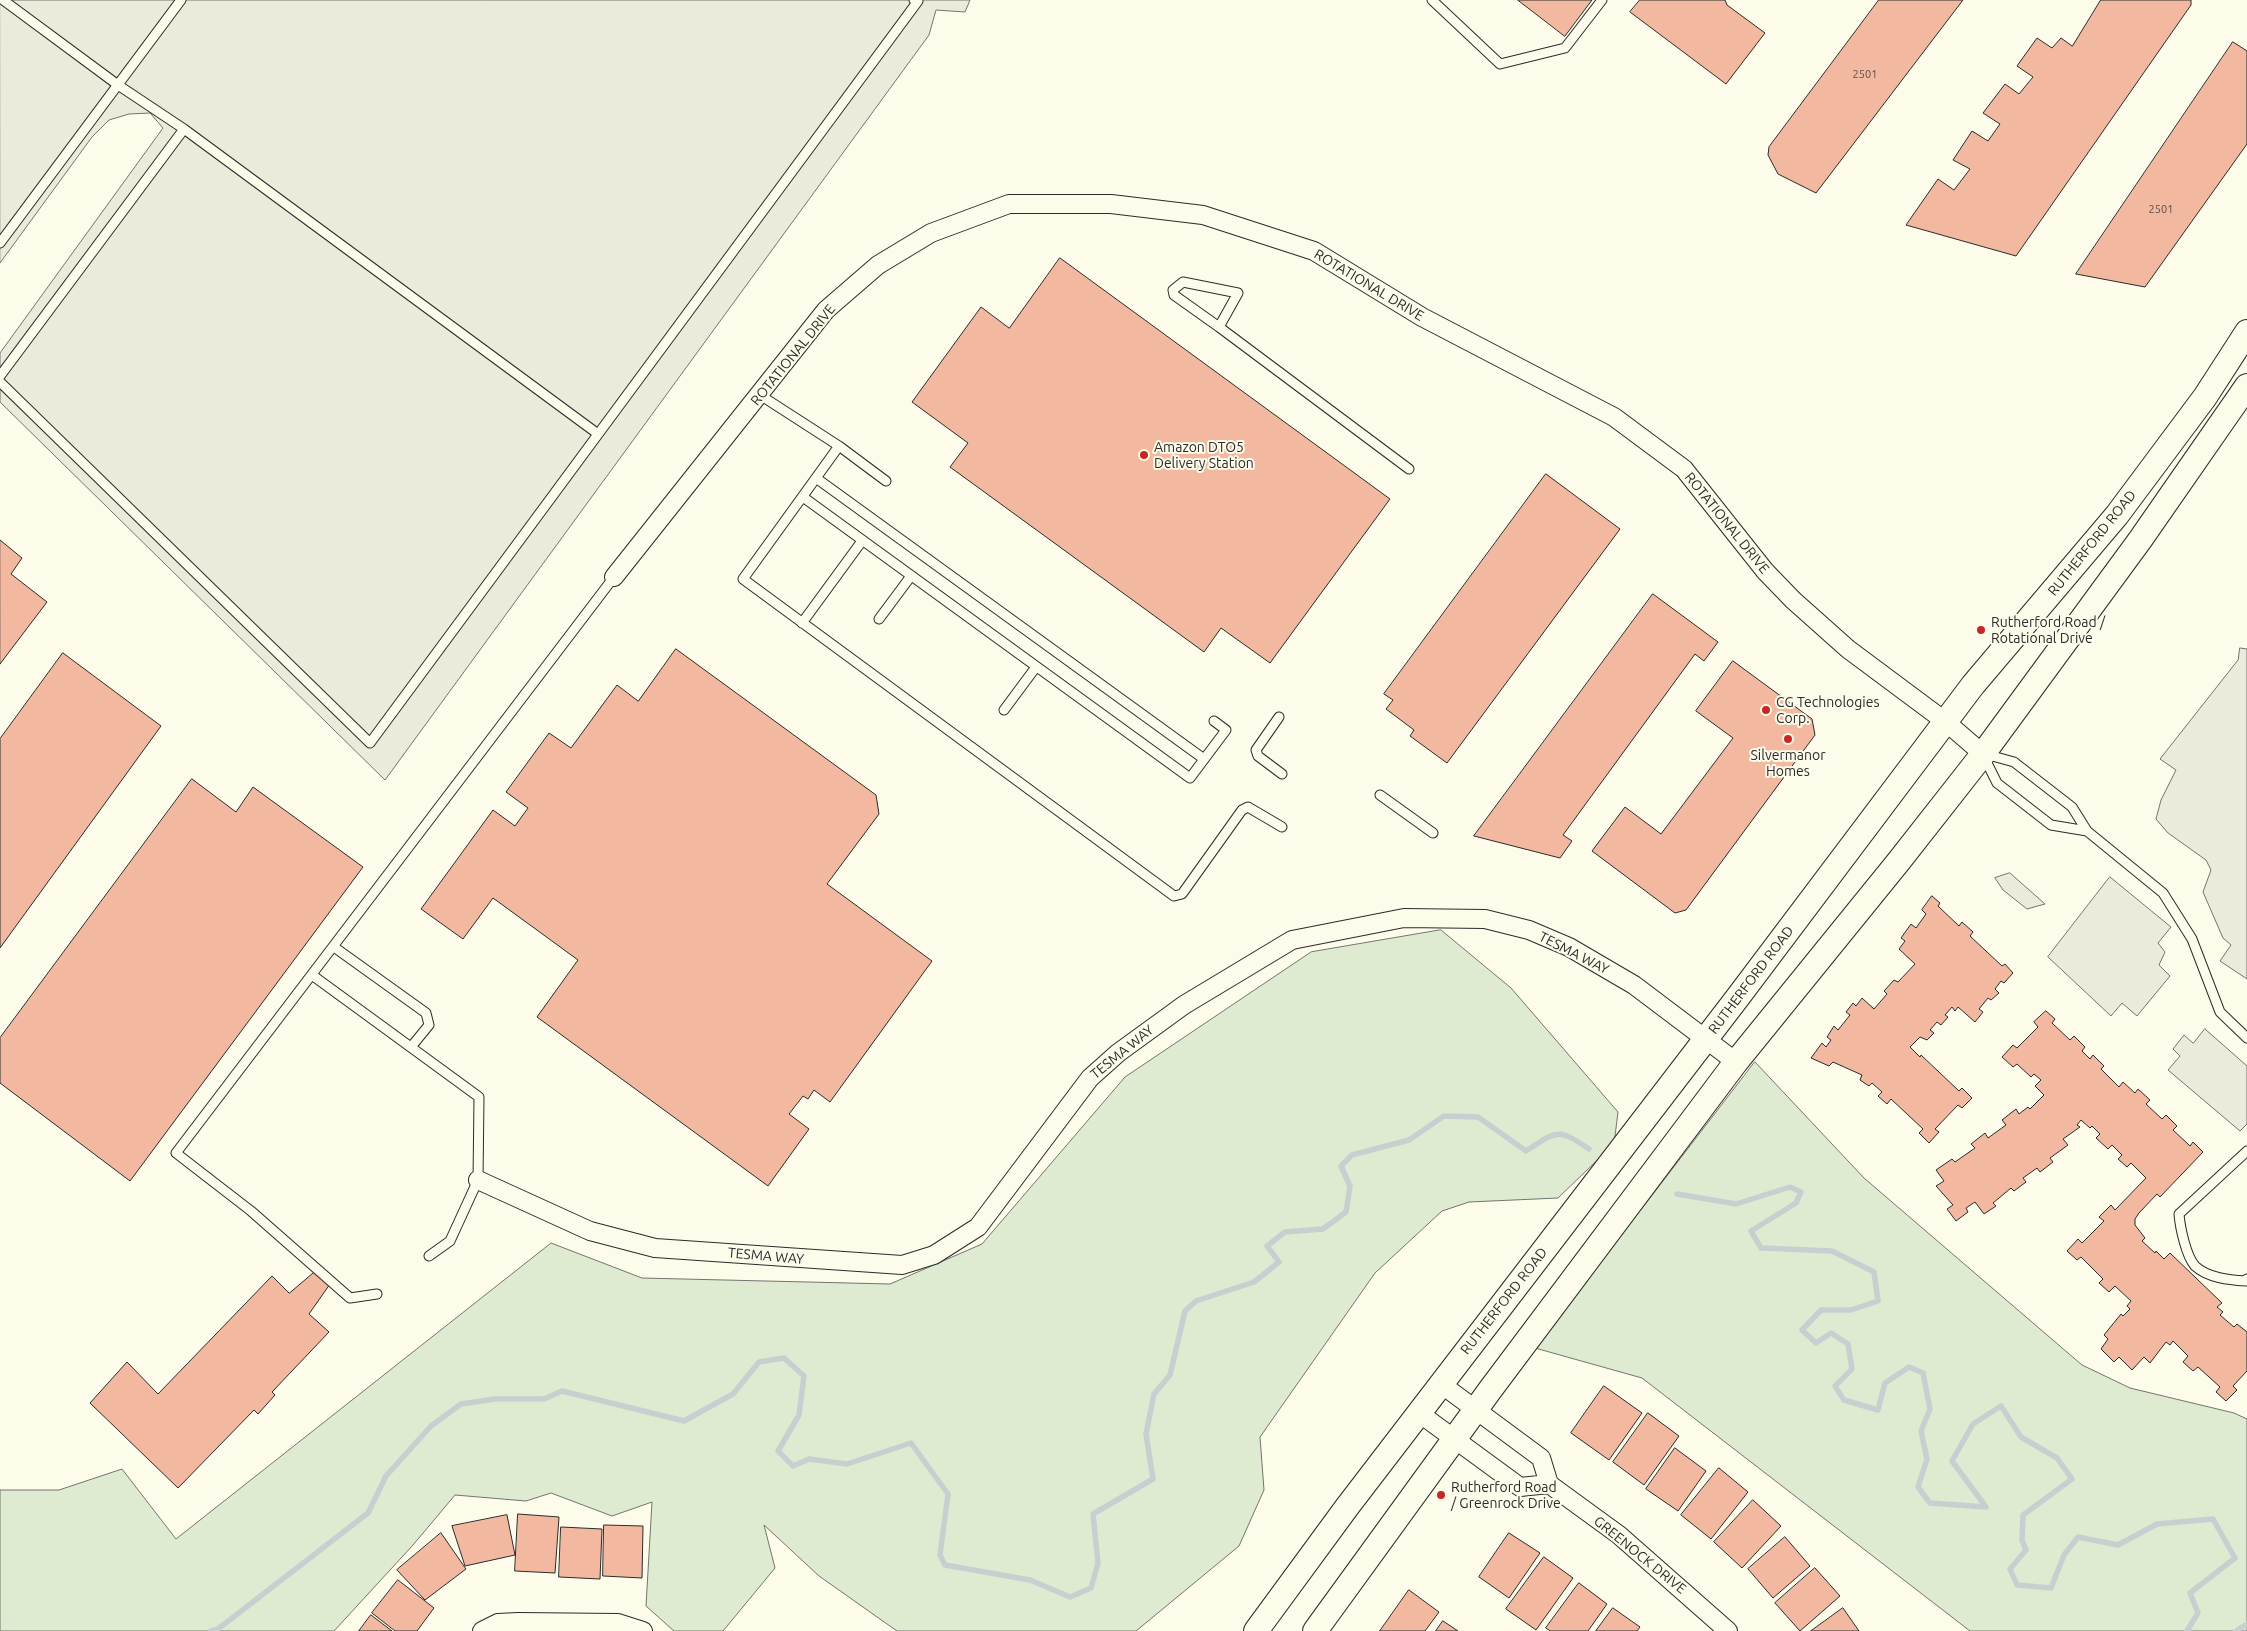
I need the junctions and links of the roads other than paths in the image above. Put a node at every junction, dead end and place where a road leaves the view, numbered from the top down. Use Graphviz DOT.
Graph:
graph roads {
  1 [pos="3,0"];
  2 [pos="181,0"];
  3 [pos="914,0"];
  4 [pos="1432,0"];
  5 [pos="1602,0"];
  6 [pos="118,85"];
  7 [pos="184,129"];
  8 [pos="0,243"];
  9 [pos="1219,327"];
  10 [pos="2247,332"];
  11 [pos="0,376"];
  12 [pos="0,382"];
  13 [pos="760,395"];
  14 [pos="2241,396"];
  15 [pos="598,434"];
  16 [pos="839,446"];
  17 [pos="1409,469"];
  18 [pos="816,478"];
  19 [pos="886,481"];
  20 [pos="802,497"];
  21 [pos="862,541"];
  22 [pos="911,576"];
  23 [pos="614,577"];
  24 [pos="879,619"];
  25 [pos="802,623"];
  26 [pos="1036,667"];
  27 [pos="1004,710"];
  28 [pos="1278,717"];
  29 [pos="1214,721"];
  30 [pos="1946,722"];
  31 [pos="1983,754"];
  32 [pos="1204,759"];
  33 [pos="1282,774"];
  34 [pos="1380,795"];
  35 [pos="1282,827"];
  36 [pos="2088,831"];
  37 [pos="1433,834"];
  38 [pos="334,947"];
  39 [pos="312,975"];
  40 [pos="2247,1038"];
  41 [pos="1706,1039"];
  42 [pos="411,1048"];
  43 [pos="1736,1062"];
  44 [pos="2247,1151"];
  45 [pos="478,1180"];
  46 [pos="429,1256"];
  47 [pos="2247,1279"];
  48 [pos="377,1294"];
  49 [pos="1441,1384"];
  50 [pos="1476,1410"];
  51 [pos="1419,1413"];
  52 [pos="1454,1439"];
  53 [pos="1549,1484"];
  54 [pos="482,1631"];
  55 [pos="644,1631"];
  56 [pos="1256,1631"];
  57 [pos="1315,1631"];
  58 [pos="1728,1631"];
  1 -- 6 [label="lane"];
  2 -- 6 [label="lane"];
  3 -- 15 [label="lane"];
  4 -- 5 [label="lane"];
  6 -- 7 [label="lane"];
  6 -- 8 [label="lane"];
  7 -- 11 [label="lane"];
  7 -- 15 [label="lane"];
  9 -- 9 [label="lane"];
  9 -- 17 [label="lane"];
  10 -- 30 [label="main road, RUTHERFORD ROAD"];
  12 -- 15 [label="lane"];
  13 -- 16 [label="lane"];
  13 -- 23 [label="street, ROTATIONAL DRIVE"];
  13 -- 30 [label="street, ROTATIONAL DRIVE"];
  14 -- 31 [label="main road"];
  16 -- 18 [label="lane"];
  16 -- 19 [label="lane"];
  18 -- 20 [label="lane"];
  18 -- 32 [label="lane"];
  20 -- 21 [label="lane"];
  20 -- 25 [label="lane"];
  21 -- 22 [label="lane"];
  21 -- 25 [label="lane"];
  22 -- 24 [label="lane"];
  22 -- 26 [label="lane"];
  23 -- 38 [label="lane"];
  25 -- 35 [label="lane"];
  26 -- 27 [label="lane"];
  26 -- 32 [label="lane"];
  28 -- 33 [label="lane"];
  29 -- 32 [label="lane"];
  30 -- 31 [label="street, ROTATIONAL DRIVE"];
  30 -- 41 [label="main road, RUTHERFORD ROAD"];
  31 -- 36 [label="lane"];
  31 -- 36 [label="lane"];
  31 -- 43 [label="main road"];
  34 -- 37 [label="lane"];
  36 -- 40 [label="lane"];
  38 -- 39 [label="lane"];
  38 -- 42 [label="lane"];
  39 -- 42 [label="lane"];
  39 -- 48 [label="lane"];
  41 -- 43 [label="street, TESMA WAY"];
  41 -- 45 [label="street, TESMA WAY"];
  41 -- 49 [label="main road, RUTHERFORD ROAD"];
  42 -- 45 [label="lane"];
  43 -- 50 [label="main road"];
  44 -- 47 [label="lane"];
  45 -- 46 [label="lane"];
  49 -- 50 [label="street"];
  49 -- 51 [label="main road, RUTHERFORD ROAD"];
  50 -- 52 [label="main road"];
  50 -- 53 [label="street"];
  51 -- 52 [label="street"];
  51 -- 56 [label="main road, RUTHERFORD ROAD"];
  52 -- 53 [label="street"];
  52 -- 57 [label="main road"];
  53 -- 58 [label="street, GREENOCK DRIVE"];
  54 -- 55 [label="street"];
}
